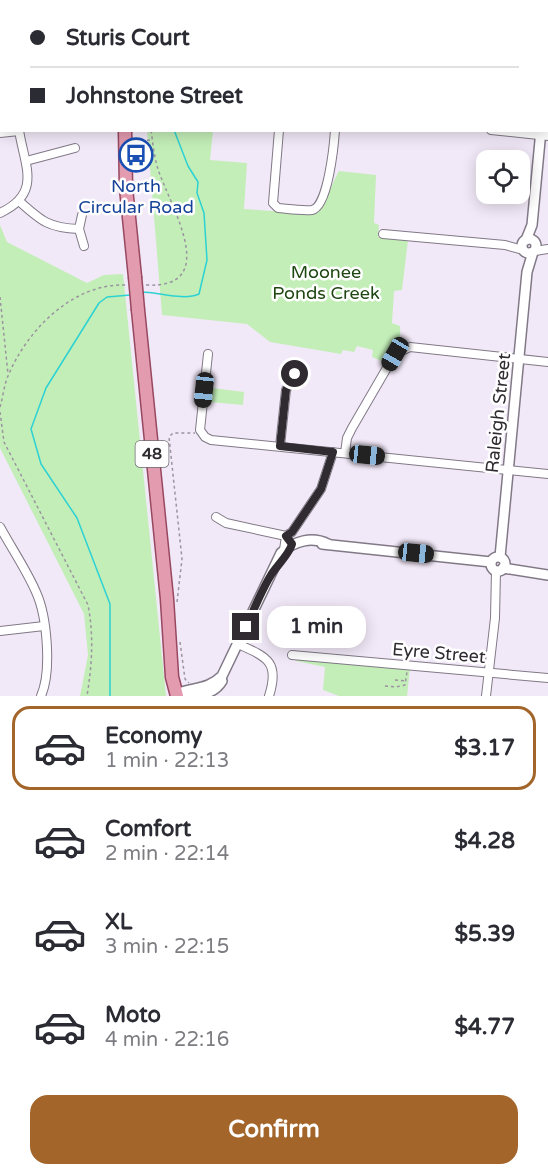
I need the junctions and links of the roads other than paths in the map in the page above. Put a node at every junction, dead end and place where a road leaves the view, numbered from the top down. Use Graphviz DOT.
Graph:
graph roads {
  1 [pos="19,132"];
  2 [pos="125,132"];
  3 [pos="279,132"];
  4 [pos="335,132"];
  5 [pos="517,132"];
  6 [pos="543,134"];
  7 [pos="75,148"];
  8 [pos="26,161"];
  9 [pos="19,201"];
  10 [pos="0,213"];
  11 [pos="82,214"];
  12 [pos="79,230"];
  13 [pos="383,234"];
  14 [pos="84,246"];
  15 [pos="529,246"];
  16 [pos="548,248"];
  17 [pos="208,354"];
  18 [pos="520,359"];
  19 [pos="548,362"];
  20 [pos="295,374"];
  21 [pos="280,446"];
  22 [pos="333,452"];
  23 [pos="345,453"];
  24 [pos="509,470"];
  25 [pos="548,474"];
  26 [pos="216,517"];
  27 [pos="1,533"];
  28 [pos="288,545"];
  29 [pos="497,564"];
  30 [pos="548,575"];
  31 [pos="44,626"];
  32 [pos="0,631"];
  33 [pos="238,644"];
  34 [pos="292,655"];
  35 [pos="489,672"];
  36 [pos="548,678"];
  37 [pos="176,695"];
  38 [pos="41,696"];
  39 [pos="269,696"];
  40 [pos="486,696"];
  1 -- 8 [label="street"];
  2 -- 37 [label="main road, 48, bridge"];
  3 -- 4 [label="street"];
  5 -- 6 [label="street"];
  6 -- 15 [label="street, Raleigh Street"];
  7 -- 8 [label="street"];
  8 -- 9 [label="street"];
  9 -- 10 [label="street"];
  9 -- 12 [label="street"];
  11 -- 12 [label="street"];
  12 -- 14 [label="street"];
  13 -- 15 [label="street"];
  15 -- 16 [label="street"];
  15 -- 18 [label="street, Raleigh Street"];
  17 -- 21 [label="street"];
  18 -- 19 [label="street"];
  18 -- 23 [label="street"];
  18 -- 24 [label="street, Raleigh Street"];
  20 -- 21 [label="street"];
  21 -- 22 [label="street"];
  22 -- 23 [label="street"];
  22 -- 28 [label="street"];
  23 -- 24 [label="street"];
  24 -- 25 [label="street"];
  24 -- 29 [label="street, Raleigh Street"];
  26 -- 28 [label="street"];
  27 -- 31 [label="street"];
  28 -- 29 [label="street"];
  28 -- 33 [label="street"];
  29 -- 30 [label="street"];
  29 -- 35 [label="street, Raleigh Street"];
  31 -- 32 [label="street"];
  31 -- 38 [label="street"];
  33 -- 37 [label="street"];
  33 -- 39 [label="street"];
  34 -- 35 [label="street, Eyre Street"];
  35 -- 36 [label="street, Eyre Street"];
  35 -- 40 [label="street, Raleigh Street"];
}
